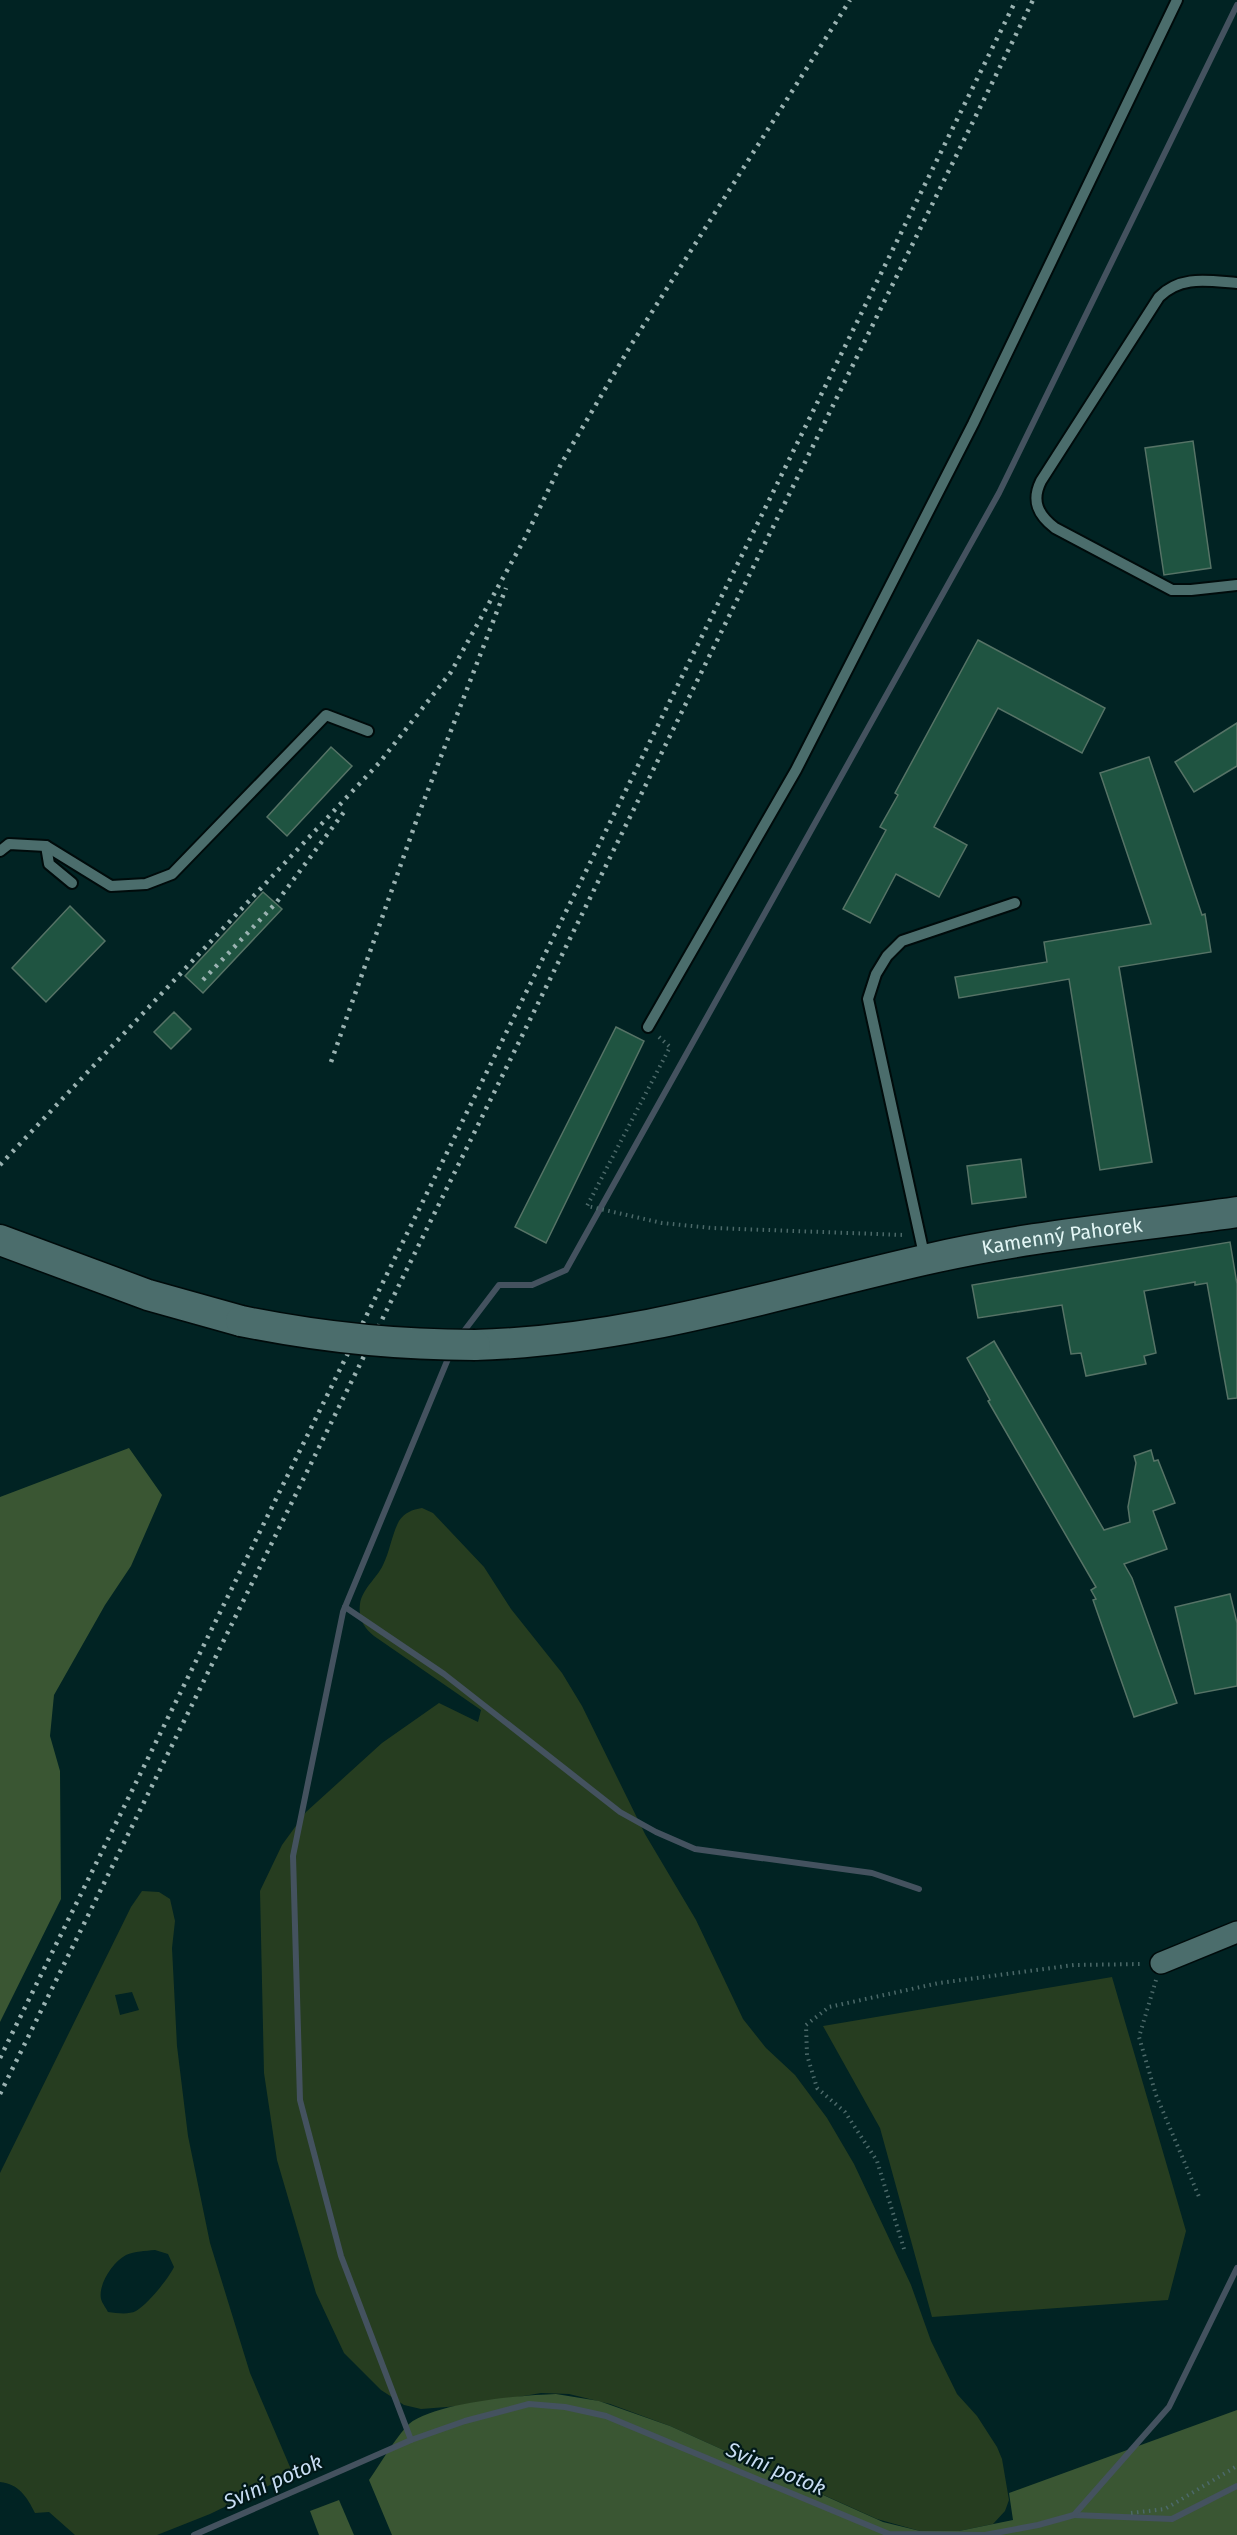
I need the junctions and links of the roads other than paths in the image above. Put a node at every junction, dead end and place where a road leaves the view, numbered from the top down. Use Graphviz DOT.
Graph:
graph roads {
  1 [pos="1177,0"];
  2 [pos="1237,282"];
  3 [pos="1237,585"];
  4 [pos="368,731"];
  5 [pos="46,846"];
  6 [pos="0,851"];
  7 [pos="72,883"];
  8 [pos="1015,903"];
  9 [pos="648,1027"];
  10 [pos="1237,1212"];
  11 [pos="0,1240"];
  12 [pos="922,1247"];
  13 [pos="1237,1932"];
  14 [pos="1161,1964"];
  1 -- 9 [label="lane"];
  2 -- 3 [label="lane"];
  4 -- 5 [label="lane"];
  5 -- 6 [label="lane"];
  5 -- 7 [label="lane"];
  8 -- 12 [label="lane"];
  10 -- 12 [label="street, Kamenný Pahorek"];
  11 -- 12 [label="street, Kamenný Pahorek, bridge"];
  13 -- 14 [label="street"];
}
